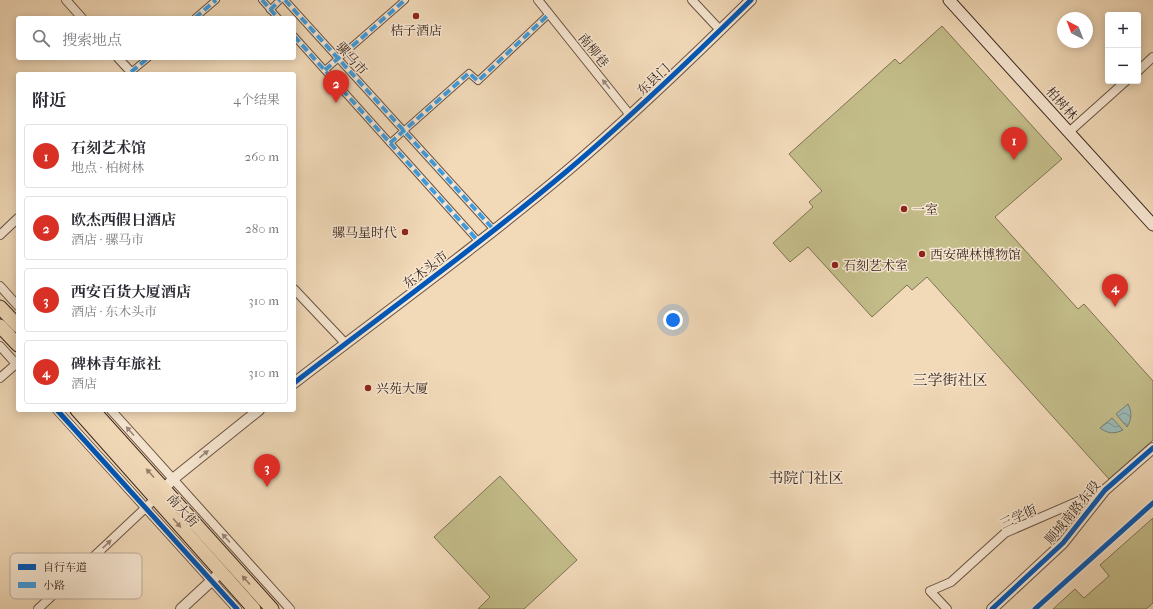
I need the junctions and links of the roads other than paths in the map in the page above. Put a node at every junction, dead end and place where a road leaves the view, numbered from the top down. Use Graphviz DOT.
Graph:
graph roads {
  1 [pos="66,0"];
  2 [pos="216,0"];
  3 [pos="262,0"];
  4 [pos="280,0"];
  5 [pos="285,0"];
  6 [pos="404,0"];
  7 [pos="538,0"];
  8 [pos="692,0"];
  9 [pos="751,0"];
  10 [pos="949,0"];
  11 [pos="270,10"];
  12 [pos="549,14"];
  13 [pos="80,16"];
  14 [pos="197,16"];
  15 [pos="276,16"];
  16 [pos="720,30"];
  17 [pos="296,38"];
  18 [pos="1153,57"];
  19 [pos="338,59"];
  20 [pos="120,60"];
  21 [pos="146,60"];
  22 [pos="1141,68"];
  23 [pos="325,70"];
  24 [pos="129,72"];
  25 [pos="131,72"];
  26 [pos="1123,84"];
  27 [pos="630,115"];
  28 [pos="404,131"];
  29 [pos="1069,132"];
  30 [pos="390,143"];
  31 [pos="567,171"];
  32 [pos="16,220"];
  33 [pos="1153,225"];
  34 [pos="494,230"];
  35 [pos="0,235"];
  36 [pos="480,242"];
  37 [pos="0,286"];
  38 [pos="296,291"];
  39 [pos="16,304"];
  40 [pos="0,307"];
  41 [pos="16,324"];
  42 [pos="0,326"];
  43 [pos="16,343"];
  44 [pos="346,344"];
  45 [pos="0,346"];
  46 [pos="16,362"];
  47 [pos="16,364"];
  48 [pos="0,378"];
  49 [pos="296,382"];
  50 [pos="59,412"];
  51 [pos="79,412"];
  52 [pos="95,412"];
  53 [pos="113,412"];
  54 [pos="257,412"];
  55 [pos="1153,448"];
  56 [pos="173,479"];
  57 [pos="1105,490"];
  58 [pos="160,494"];
  59 [pos="146,508"];
  60 [pos="98,553"];
  61 [pos="216,577"];
  62 [pos="49,599"];
  63 [pos="38,609"];
  64 [pos="181,609"];
  65 [pos="237,609"];
  66 [pos="254,609"];
  67 [pos="272,609"];
  68 [pos="290,609"];
  69 [pos="947,609"];
  70 [pos="992,609"];
  1 -- 13 [label="street"];
  2 -- 14 [label="street"];
  3 -- 11 [label="street"];
  4 -- 11 [label="street"];
  5 -- 19 [label="street, 骡马市"];
  6 -- 19 [label="street"];
  7 -- 12 [label="street, 南柳巷"];
  8 -- 16 [label="street"];
  9 -- 16 [label="street, 东县门"];
  10 -- 29 [label="main road, 柏树林"];
  11 -- 15 [label="street"];
  27 -- 12 [label="street, 南柳巷, one-way"];
  12 -- 28 [label="street"];
  16 -- 27 [label="street, 东县门"];
  17 -- 23 [label="street"];
  18 -- 22 [label="street"];
  19 -- 23 [label="street"];
  19 -- 28 [label="street, 骡马市"];
  20 -- 24 [label="street"];
  21 -- 25 [label="street"];
  23 -- 30 [label="street"];
  26 -- 29 [label="street"];
  27 -- 31 [label="street, 东县门"];
  28 -- 30 [label="street"];
  28 -- 34 [label="street, 骡马市"];
  29 -- 33 [label="main road, 柏树林"];
  30 -- 36 [label="street"];
  31 -- 34 [label="street, 东木头市"];
  32 -- 35 [label="street"];
  34 -- 36 [label="street, 东木头市"];
  36 -- 44 [label="street, 东木头市"];
  37 -- 39 [label="street"];
  38 -- 44 [label="street"];
  40 -- 41 [label="main road"];
  42 -- 43 [label="main road"];
  44 -- 49 [label="street, 东木头市"];
  45 -- 46 [label="street"];
  47 -- 48 [label="street"];
  50 -- 59 [label="street"];
  51 -- 58 [label="main road, 南大街"];
  58 -- 52 [label="main road, 南大街, one-way"];
  56 -- 53 [label="street, one-way"];
  56 -- 54 [label="street, one-way"];
  55 -- 57 [label="street, 顺城南路东段"];
  56 -- 58 [label="street"];
  68 -- 56 [label="street, one-way"];
  57 -- 69 [label="street, 三学街"];
  57 -- 70 [label="street, 顺城南路东段"];
  58 -- 59 [label="street"];
  58 -- 61 [label="main road, 南大街, one-way"];
  67 -- 58 [label="main road, 南大街, one-way"];
  60 -- 59 [label="street, one-way"];
  59 -- 61 [label="street"];
  61 -- 64 [label="street"];
  61 -- 65 [label="street"];
  61 -- 66 [label="main road, 南大街"];
  63 -- 62 [label="street, one-way"];
}
